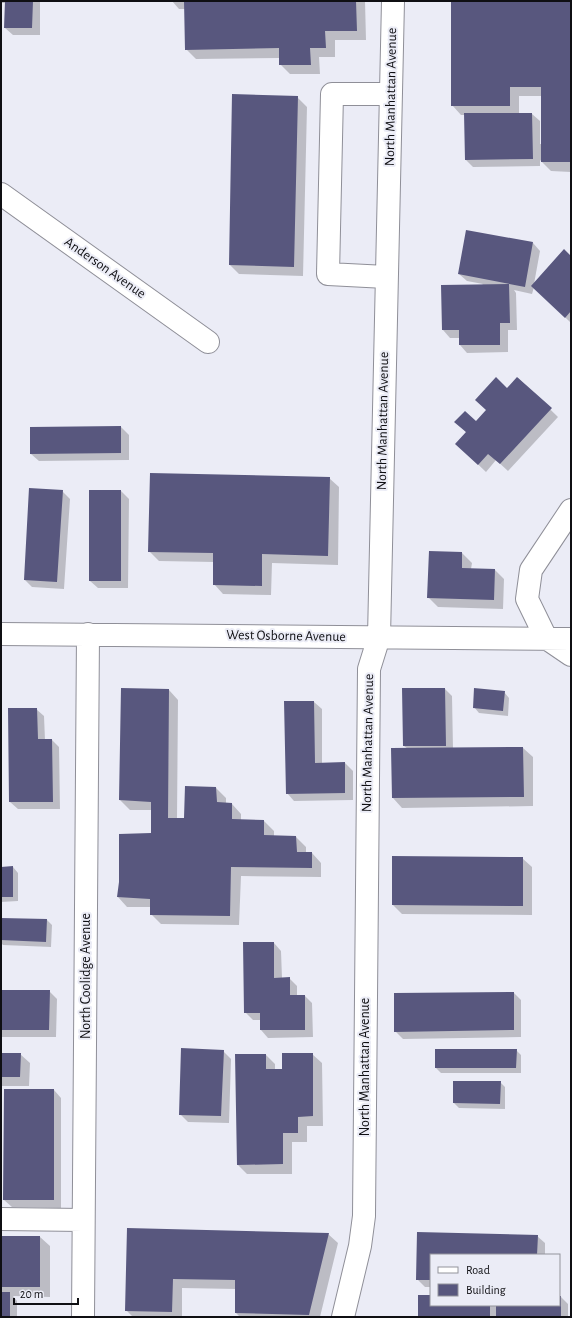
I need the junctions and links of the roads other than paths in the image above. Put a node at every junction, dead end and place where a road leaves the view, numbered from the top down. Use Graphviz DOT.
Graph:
graph roads {
  1 [pos="393,1"];
  2 [pos="391,94"];
  3 [pos="1,194"];
  4 [pos="386,277"];
  5 [pos="208,342"];
  6 [pos="571,510"];
  7 [pos="1,634"];
  8 [pos="88,634"];
  9 [pos="379,637"];
  10 [pos="546,638"];
  11 [pos="571,639"];
  12 [pos="571,655"];
  13 [pos="1,1219"];
  14 [pos="83,1220"];
  15 [pos="83,1317"];
  16 [pos="343,1317"];
  1 -- 2 [label="street, North Manhattan Avenue"];
  2 -- 4 [label="street, North Manhattan Avenue"];
  2 -- 4 [label="street"];
  3 -- 5 [label="street, Anderson Avenue"];
  4 -- 9 [label="street, North Manhattan Avenue"];
  6 -- 10 [label="street"];
  7 -- 8 [label="street, West Osborne Avenue"];
  8 -- 9 [label="street, West Osborne Avenue"];
  8 -- 14 [label="street, North Coolidge Avenue"];
  9 -- 10 [label="street, West Osborne Avenue"];
  9 -- 16 [label="street, North Manhattan Avenue"];
  10 -- 11 [label="street, West Osborne Avenue"];
  10 -- 12 [label="street"];
  13 -- 14 [label="street"];
  14 -- 15 [label="street, North Coolidge Avenue"];
}
